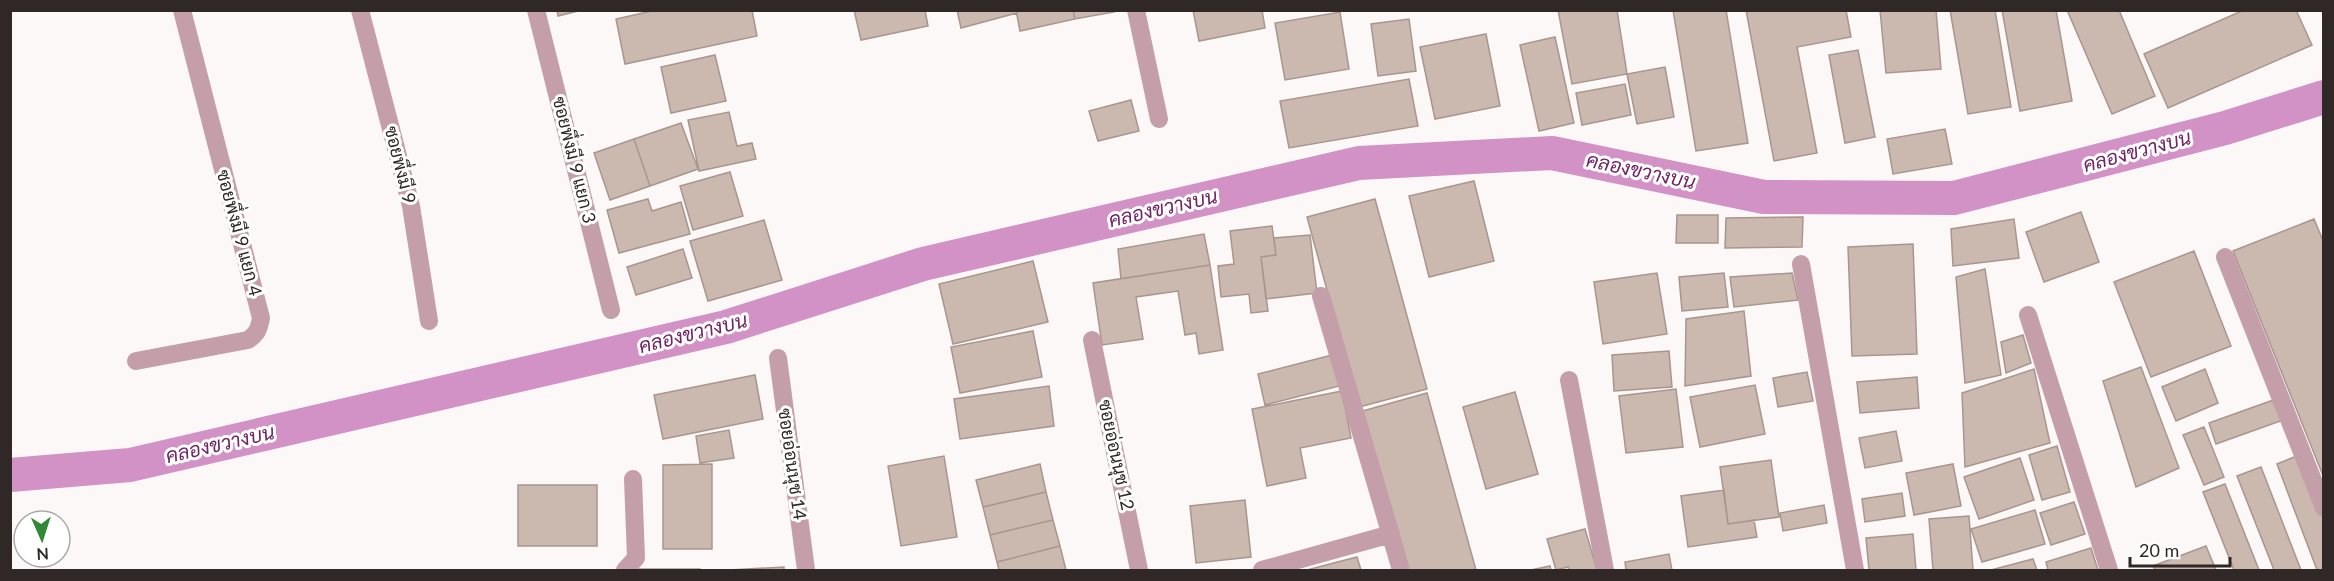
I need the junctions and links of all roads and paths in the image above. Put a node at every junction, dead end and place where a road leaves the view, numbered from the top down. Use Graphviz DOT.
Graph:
graph roads {
  1 [pos="182,10"];
  2 [pos="360,10"];
  3 [pos="536,10"];
  4 [pos="1136,10"];
  5 [pos="1159,119"];
  6 [pos="2225,257"];
  7 [pos="1801,264"];
  8 [pos="1321,296"];
  9 [pos="611,310"];
  10 [pos="2028,315"];
  11 [pos="429,321"];
  12 [pos="1092,340"];
  13 [pos="778,358"];
  14 [pos="136,361"];
  15 [pos="1569,380"];
  16 [pos="633,479"];
  17 [pos="2324,508"];
  18 [pos="1391,534"];
  19 [pos="625,570"];
  20 [pos="806,570"];
  21 [pos="1139,570"];
  22 [pos="1262,570"];
  23 [pos="1401,570"];
  24 [pos="1605,570"];
  25 [pos="1855,570"];
  26 [pos="2109,570"];
  1 -- 14 [label="street, ซอยพึ่งมี 9 แยก 4"];
  2 -- 11 [label="street, ซอยพึ่งมี 9"];
  3 -- 9 [label="street, ซอยพึ่งมี 9 แยก 3"];
  4 -- 5 [label="street"];
  6 -- 17 [label="street"];
  7 -- 25 [label="street"];
  8 -- 18 [label="street"];
  10 -- 26 [label="street"];
  12 -- 21 [label="street, ซอยอ่อนนุช 12"];
  13 -- 20 [label="street, ซอยอ่อนนุช 14"];
  15 -- 24 [label="street"];
  16 -- 19 [label="street"];
  18 -- 22 [label="street"];
  18 -- 23 [label="street"];
}
